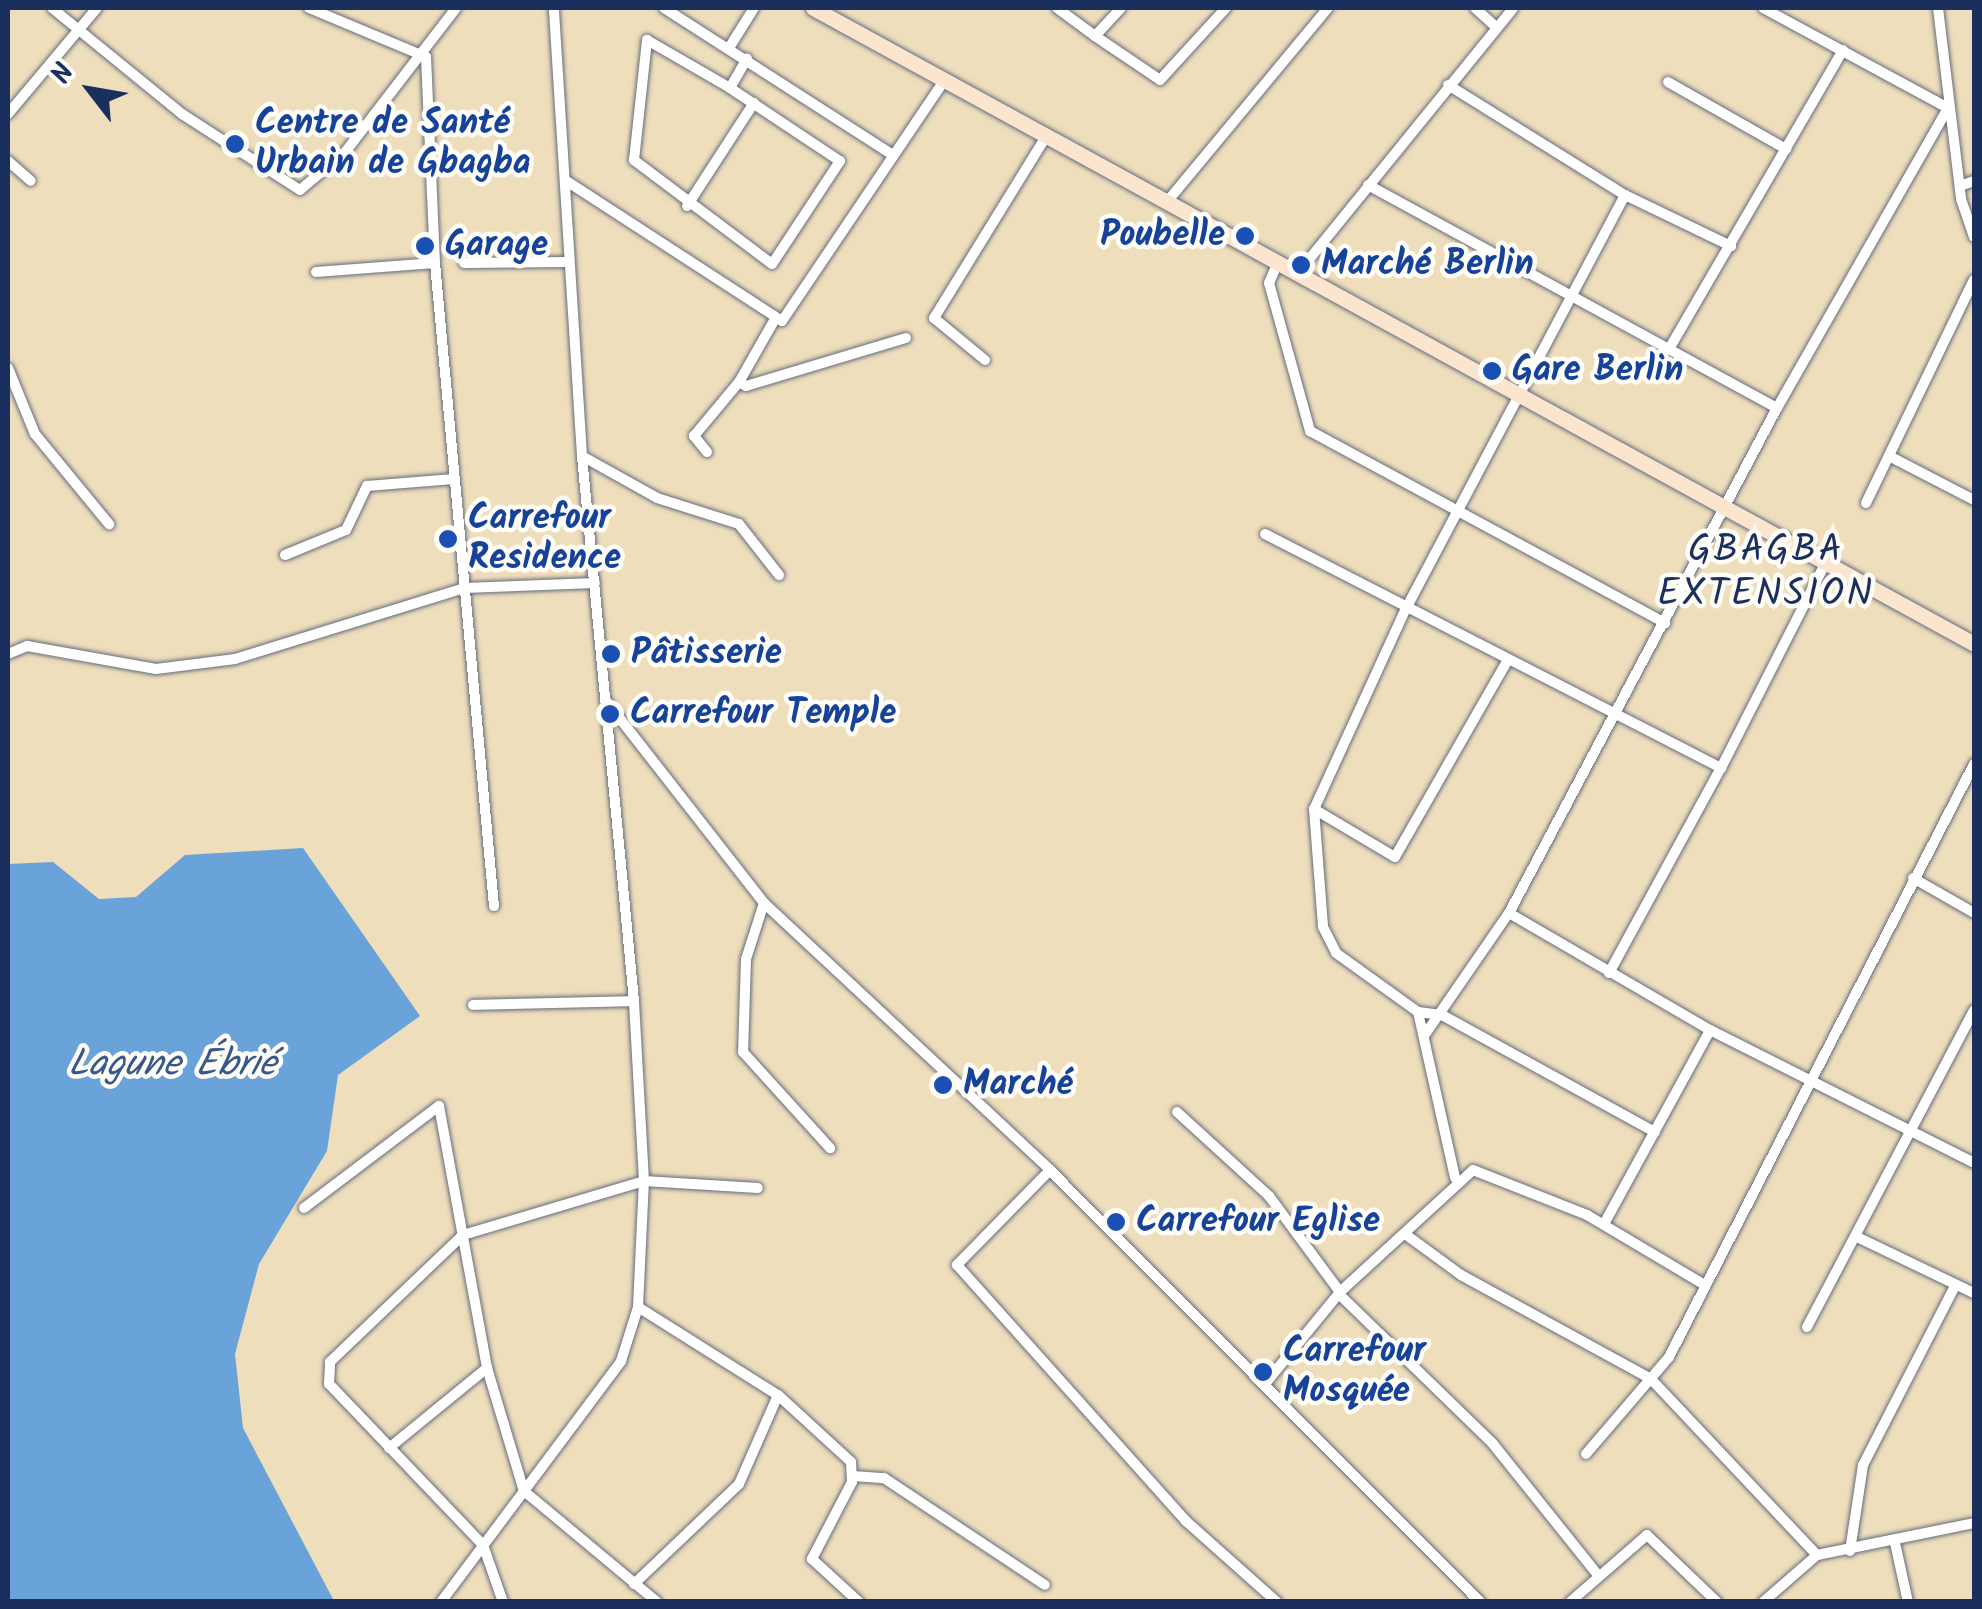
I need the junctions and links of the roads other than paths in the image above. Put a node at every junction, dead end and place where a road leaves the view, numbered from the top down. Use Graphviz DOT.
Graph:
graph roads {
  1 [pos="52,8"];
  2 [pos="97,8"];
  3 [pos="309,8"];
  4 [pos="456,8"];
  5 [pos="554,8"];
  6 [pos="664,8"];
  7 [pos="754,8"];
  8 [pos="1057,8"];
  9 [pos="1226,8"];
  10 [pos="1328,8"];
  11 [pos="1475,8"];
  12 [pos="1513,8"];
  13 [pos="1763,8"];
  14 [pos="1938,8"];
  15 [pos="819,9"];
  16 [pos="1113,10"];
  17 [pos="1496,26"];
  18 [pos="78,29"];
  19 [pos="1095,36"];
  20 [pos="729,48"];
  21 [pos="1843,50"];
  22 [pos="426,57"];
  23 [pos="747,59"];
  24 [pos="944,81"];
  25 [pos="1668,82"];
  26 [pos="1448,85"];
  27 [pos="730,88"];
  28 [pos="754,103"];
  29 [pos="1948,108"];
  30 [pos="8,114"];
  31 [pos="1045,138"];
  32 [pos="1786,150"];
  33 [pos="893,155"];
  34 [pos="8,161"];
  35 [pos="31,181"];
  36 [pos="1974,181"];
  37 [pos="568,182"];
  38 [pos="1368,185"];
  39 [pos="1960,186"];
  40 [pos="1625,195"];
  41 [pos="1166,204"];
  42 [pos="688,206"];
  43 [pos="1974,237"];
  44 [pos="1731,246"];
  45 [pos="569,262"];
  46 [pos="1278,262"];
  47 [pos="435,263"];
  48 [pos="464,263"];
  49 [pos="316,272"];
  50 [pos="1298,272"];
  51 [pos="1974,280"];
  52 [pos="1574,292"];
  53 [pos="775,318"];
  54 [pos="906,338"];
  55 [pos="1672,344"];
  56 [pos="985,360"];
  57 [pos="8,368"];
  58 [pos="739,382"];
  59 [pos="1516,396"];
  60 [pos="1776,408"];
  61 [pos="707,452"];
  62 [pos="582,456"];
  63 [pos="1889,456"];
  64 [pos="454,480"];
  65 [pos="1974,500"];
  66 [pos="1866,503"];
  67 [pos="1728,510"];
  68 [pos="1455,513"];
  69 [pos="109,524"];
  70 [pos="1266,534"];
  71 [pos="286,555"];
  72 [pos="1826,562"];
  73 [pos="779,575"];
  74 [pos="595,583"];
  75 [pos="465,588"];
  76 [pos="1406,606"];
  77 [pos="1665,623"];
  78 [pos="1974,644"];
  79 [pos="8,654"];
  80 [pos="1506,663"];
  81 [pos="606,701"];
  82 [pos="1614,717"];
  83 [pos="1974,764"];
  84 [pos="1721,768"];
  85 [pos="1314,810"];
  86 [pos="1913,878"];
  87 [pos="764,903"];
  88 [pos="494,906"];
  89 [pos="1509,912"];
  90 [pos="1974,913"];
  91 [pos="1609,973"];
  92 [pos="634,1001"];
  93 [pos="473,1005"];
  94 [pos="1974,1010"];
  95 [pos="1418,1012"];
  96 [pos="1442,1016"];
  97 [pos="1710,1030"];
  98 [pos="1424,1036"];
  99 [pos="1813,1085"];
  100 [pos="1177,1112"];
  101 [pos="1656,1132"];
  102 [pos="1911,1132"];
  103 [pos="830,1148"];
  104 [pos="1974,1163"];
  105 [pos="1050,1170"];
  106 [pos="1455,1178"];
  107 [pos="644,1181"];
  108 [pos="758,1188"];
  109 [pos="304,1208"];
  110 [pos="1604,1224"];
  111 [pos="1405,1234"];
  112 [pos="463,1236"];
  113 [pos="1857,1237"];
  114 [pos="1705,1286"];
  115 [pos="1954,1286"];
  116 [pos="1974,1294"];
  117 [pos="1341,1295"];
  118 [pos="638,1308"];
  119 [pos="1807,1327"];
  120 [pos="487,1368"];
  121 [pos="1651,1379"];
  122 [pos="1264,1385"];
  123 [pos="778,1395"];
  124 [pos="389,1448"];
  125 [pos="1586,1454"];
  126 [pos="853,1476"];
  127 [pos="524,1491"];
  128 [pos="1974,1522"];
  129 [pos="1895,1543"];
  130 [pos="483,1545"];
  131 [pos="1850,1551"];
  132 [pos="1817,1555"];
  133 [pos="1598,1575"];
  134 [pos="634,1584"];
  135 [pos="1045,1585"];
  136 [pos="441,1602"];
  137 [pos="503,1602"];
  138 [pos="658,1602"];
  139 [pos="859,1602"];
  140 [pos="1276,1602"];
  141 [pos="1480,1602"];
  142 [pos="1570,1602"];
  143 [pos="1717,1602"];
  144 [pos="1763,1602"];
  145 [pos="1908,1602"];
  1 -- 18 [label="street"];
  2 -- 18 [label="street"];
  3 -- 22 [label="street"];
  4 -- 22 [label="street"];
  5 -- 37 [label="street"];
  6 -- 20 [label="street"];
  7 -- 20 [label="street"];
  8 -- 19 [label="street"];
  9 -- 19 [label="street"];
  10 -- 41 [label="street"];
  11 -- 17 [label="street"];
  12 -- 17 [label="street"];
  13 -- 21 [label="street"];
  14 -- 29 [label="street"];
  15 -- 24 [label="street"];
  16 -- 19 [label="street"];
  17 -- 26 [label="street"];
  18 -- 22 [label="street"];
  18 -- 30 [label="street"];
  20 -- 23 [label="street"];
  21 -- 29 [label="street"];
  21 -- 32 [label="street"];
  22 -- 47 [label="street"];
  23 -- 27 [label="street"];
  23 -- 33 [label="street"];
  24 -- 31 [label="street"];
  24 -- 33 [label="street"];
  25 -- 32 [label="street"];
  26 -- 38 [label="street"];
  26 -- 40 [label="street"];
  27 -- 28 [label="street"];
  27 -- 42 [label="street"];
  28 -- 42 [label="street"];
  28 -- 42 [label="street"];
  29 -- 39 [label="street"];
  29 -- 60 [label="street"];
  31 -- 41 [label="street"];
  31 -- 56 [label="street"];
  32 -- 44 [label="street"];
  33 -- 53 [label="street"];
  34 -- 35 [label="street"];
  36 -- 39 [label="street"];
  37 -- 45 [label="street"];
  37 -- 53 [label="street"];
  38 -- 50 [label="street"];
  38 -- 52 [label="street"];
  39 -- 43 [label="street"];
  40 -- 44 [label="street"];
  40 -- 52 [label="street"];
  41 -- 46 [label="street"];
  44 -- 55 [label="street"];
  45 -- 48 [label="street"];
  45 -- 62 [label="street"];
  46 -- 50 [label="street"];
  46 -- 68 [label="street"];
  47 -- 49 [label="street"];
  47 -- 64 [label="street"];
  50 -- 59 [label="street"];
  51 -- 63 [label="street"];
  52 -- 55 [label="street"];
  52 -- 59 [label="street"];
  53 -- 58 [label="street"];
  54 -- 58 [label="street"];
  55 -- 60 [label="street"];
  57 -- 69 [label="street"];
  58 -- 61 [label="street"];
  59 -- 67 [label="street"];
  59 -- 68 [label="street"];
  60 -- 67 [label="street"];
  62 -- 73 [label="street"];
  62 -- 74 [label="street"];
  63 -- 65 [label="street"];
  63 -- 66 [label="street"];
  64 -- 71 [label="street"];
  64 -- 75 [label="street"];
  67 -- 72 [label="street"];
  67 -- 77 [label="street"];
  68 -- 76 [label="street"];
  68 -- 77 [label="street"];
  70 -- 76 [label="street"];
  72 -- 78 [label="street"];
  72 -- 84 [label="street"];
  74 -- 75 [label="street"];
  74 -- 81 [label="street"];
  75 -- 79 [label="street"];
  75 -- 88 [label="street"];
  76 -- 80 [label="street"];
  76 -- 85 [label="street"];
  77 -- 82 [label="street"];
  80 -- 82 [label="street"];
  80 -- 85 [label="street"];
  81 -- 87 [label="street"];
  81 -- 92 [label="street"];
  82 -- 84 [label="street"];
  82 -- 89 [label="street"];
  83 -- 86 [label="street"];
  84 -- 91 [label="street"];
  85 -- 95 [label="street"];
  86 -- 90 [label="street"];
  86 -- 99 [label="street"];
  87 -- 103 [label="street"];
  87 -- 105 [label="street"];
  89 -- 91 [label="street"];
  89 -- 96 [label="street"];
  91 -- 97 [label="street"];
  92 -- 93 [label="street"];
  92 -- 107 [label="street"];
  94 -- 102 [label="street"];
  95 -- 96 [label="street"];
  95 -- 98 [label="street"];
  96 -- 98 [label="street"];
  96 -- 101 [label="street"];
  97 -- 99 [label="street"];
  97 -- 101 [label="street"];
  98 -- 106 [label="street"];
  99 -- 102 [label="street"];
  99 -- 114 [label="street"];
  100 -- 117 [label="street"];
  101 -- 110 [label="street"];
  102 -- 104 [label="street"];
  102 -- 113 [label="street"];
  105 -- 122 [label="street"];
  105 -- 140 [label="street"];
  106 -- 110 [label="street"];
  106 -- 111 [label="street"];
  107 -- 108 [label="street"];
  107 -- 112 [label="street"];
  107 -- 118 [label="street"];
  109 -- 112 [label="street"];
  110 -- 114 [label="street"];
  111 -- 117 [label="street"];
  111 -- 121 [label="street"];
  112 -- 120 [label="street"];
  112 -- 124 [label="street"];
  113 -- 115 [label="street"];
  113 -- 119 [label="street"];
  114 -- 121 [label="street"];
  115 -- 116 [label="street"];
  115 -- 131 [label="street"];
  117 -- 122 [label="street"];
  117 -- 133 [label="street"];
  118 -- 123 [label="street"];
  118 -- 127 [label="street"];
  120 -- 124 [label="street"];
  120 -- 127 [label="street"];
  121 -- 125 [label="street"];
  121 -- 132 [label="street"];
  122 -- 141 [label="street"];
  123 -- 126 [label="street"];
  123 -- 134 [label="street"];
  124 -- 130 [label="street"];
  126 -- 135 [label="street"];
  126 -- 139 [label="street"];
  127 -- 130 [label="street"];
  127 -- 134 [label="street"];
  128 -- 129 [label="street"];
  129 -- 131 [label="street"];
  129 -- 145 [label="street"];
  130 -- 136 [label="street"];
  130 -- 137 [label="street"];
  131 -- 132 [label="street"];
  132 -- 144 [label="street"];
  133 -- 142 [label="street"];
  133 -- 143 [label="street"];
  134 -- 138 [label="street"];
}
